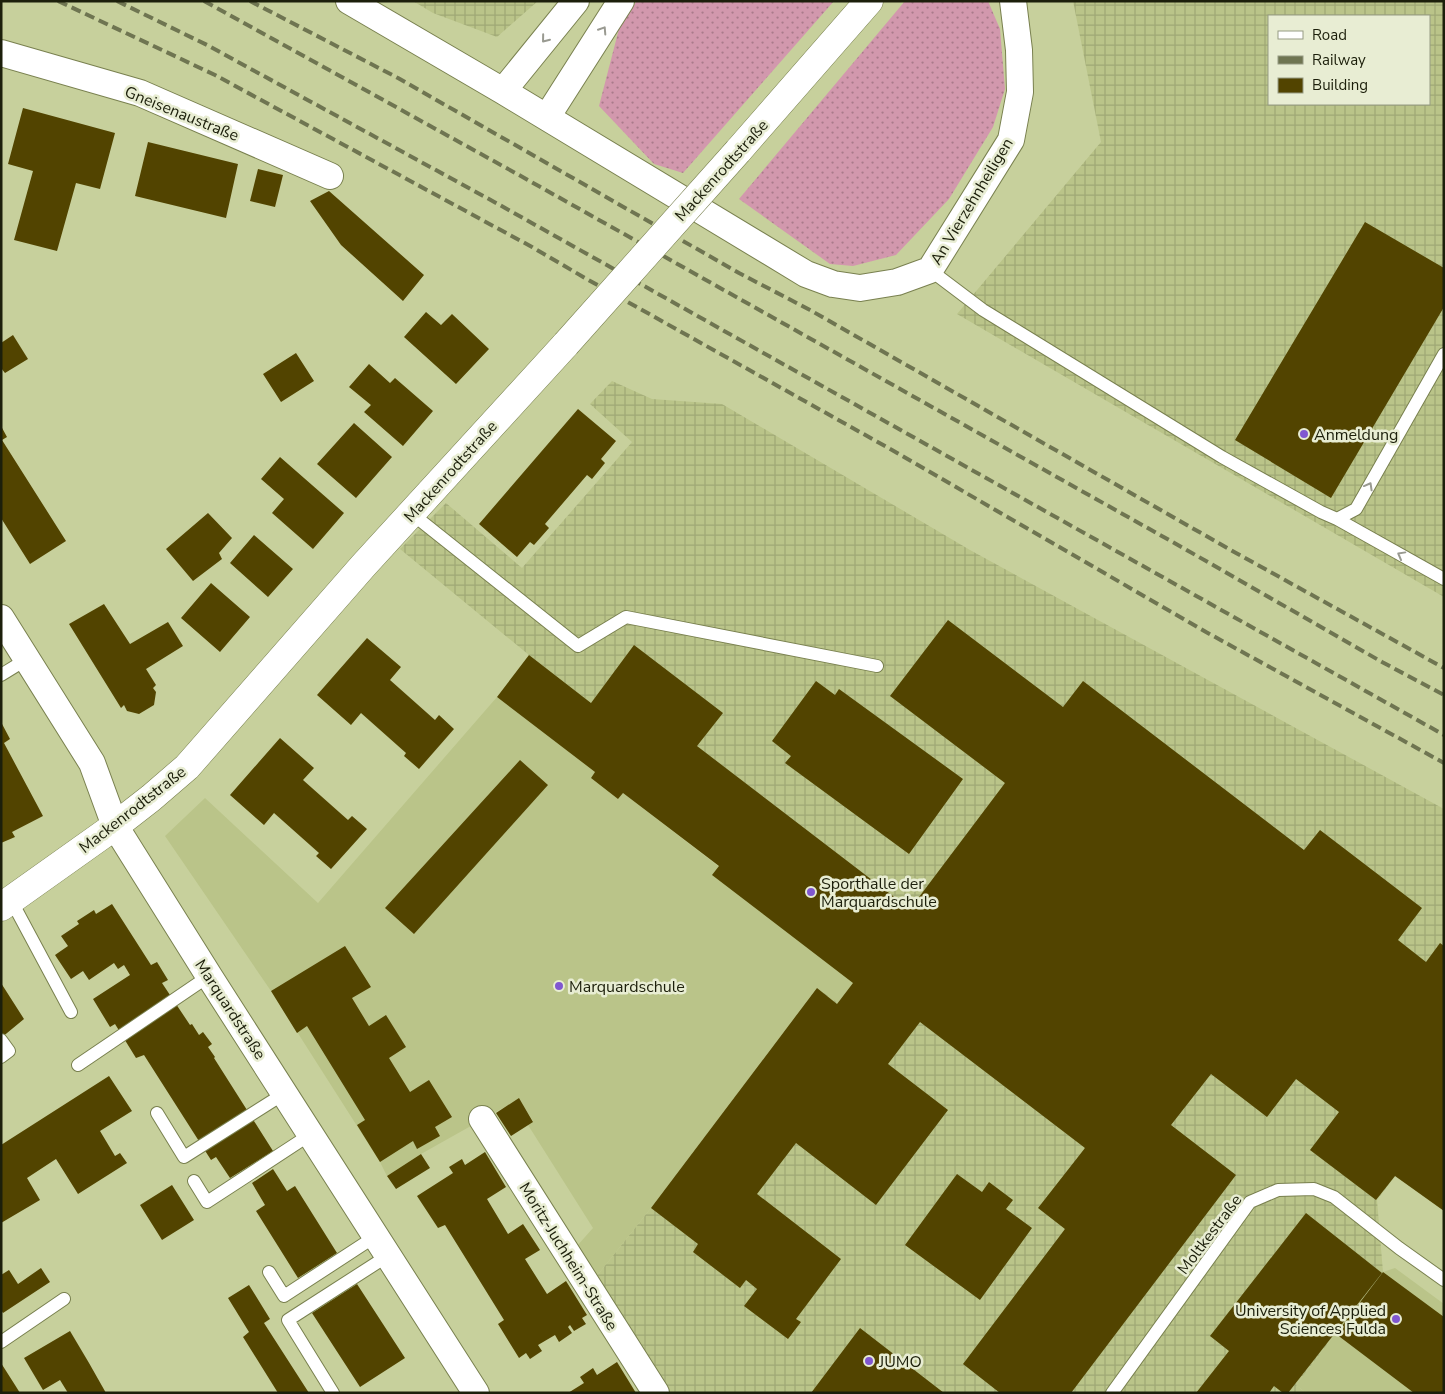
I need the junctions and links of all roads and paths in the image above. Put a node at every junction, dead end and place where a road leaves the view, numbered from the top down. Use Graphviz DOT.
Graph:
graph roads {
  1 [pos="349,1"];
  2 [pos="576,1"];
  3 [pos="621,1"];
  4 [pos="868,1"];
  5 [pos="1013,1"];
  6 [pos="1,53"];
  7 [pos="504,91"];
  8 [pos="547,117"];
  9 [pos="330,176"];
  10 [pos="930,270"];
  11 [pos="1444,354"];
  12 [pos="411,514"];
  13 [pos="1337,519"];
  14 [pos="1444,578"];
  15 [pos="4,630"];
  16 [pos="27,659"];
  17 [pos="877,666"];
  18 [pos="1,675"];
  19 [pos="115,826"];
  20 [pos="6,904"];
  21 [pos="209,976"];
  22 [pos="71,1012"];
  23 [pos="1,1040"];
  24 [pos="1,1057"];
  25 [pos="78,1065"];
  26 [pos="285,1093"];
  27 [pos="157,1113"];
  28 [pos="482,1118"];
  29 [pos="311,1134"];
  30 [pos="194,1181"];
  31 [pos="383,1245"];
  32 [pos="269,1272"];
  33 [pos="1444,1280"];
  34 [pos="64,1299"];
  35 [pos="1,1342"];
  36 [pos="333,1393"];
  37 [pos="476,1393"];
  38 [pos="656,1393"];
  39 [pos="1112,1393"];
  1 -- 7 [label="street, An Vierzehnheiligen"];
  2 -- 7 [label="street, one-way"];
  8 -- 3 [label="street, one-way"];
  4 -- 12 [label="street, Mackenrodtstraße, bridge"];
  5 -- 10 [label="street, An Vierzehnheiligen"];
  6 -- 9 [label="street, Gneisenaustraße"];
  7 -- 8 [label="street, An Vierzehnheiligen"];
  8 -- 10 [label="street, An Vierzehnheiligen"];
  10 -- 13 [label="lane"];
  13 -- 11 [label="lane, one-way"];
  12 -- 17 [label="lane"];
  12 -- 19 [label="street, Mackenrodtstraße"];
  14 -- 13 [label="lane, one-way"];
  15 -- 16 [label="street, Marquardstraße"];
  16 -- 18 [label="lane"];
  16 -- 19 [label="street, Marquardstraße"];
  19 -- 20 [label="street, Mackenrodtstraße"];
  19 -- 21 [label="street, Marquardstraße"];
  20 -- 22 [label="lane"];
  21 -- 25 [label="lane"];
  21 -- 26 [label="street, Marquardstraße"];
  23 -- 24 [label="lane"];
  26 -- 27 [label="lane"];
  26 -- 29 [label="street, Marquardstraße"];
  28 -- 38 [label="street, Moritz-Juchheim-Straße"];
  29 -- 30 [label="lane"];
  29 -- 31 [label="street, Marquardstraße"];
  31 -- 32 [label="lane"];
  31 -- 36 [label="lane"];
  31 -- 37 [label="street, Marquardstraße"];
  33 -- 39 [label="lane, Moltkestraße"];
  34 -- 35 [label="lane"];
}
